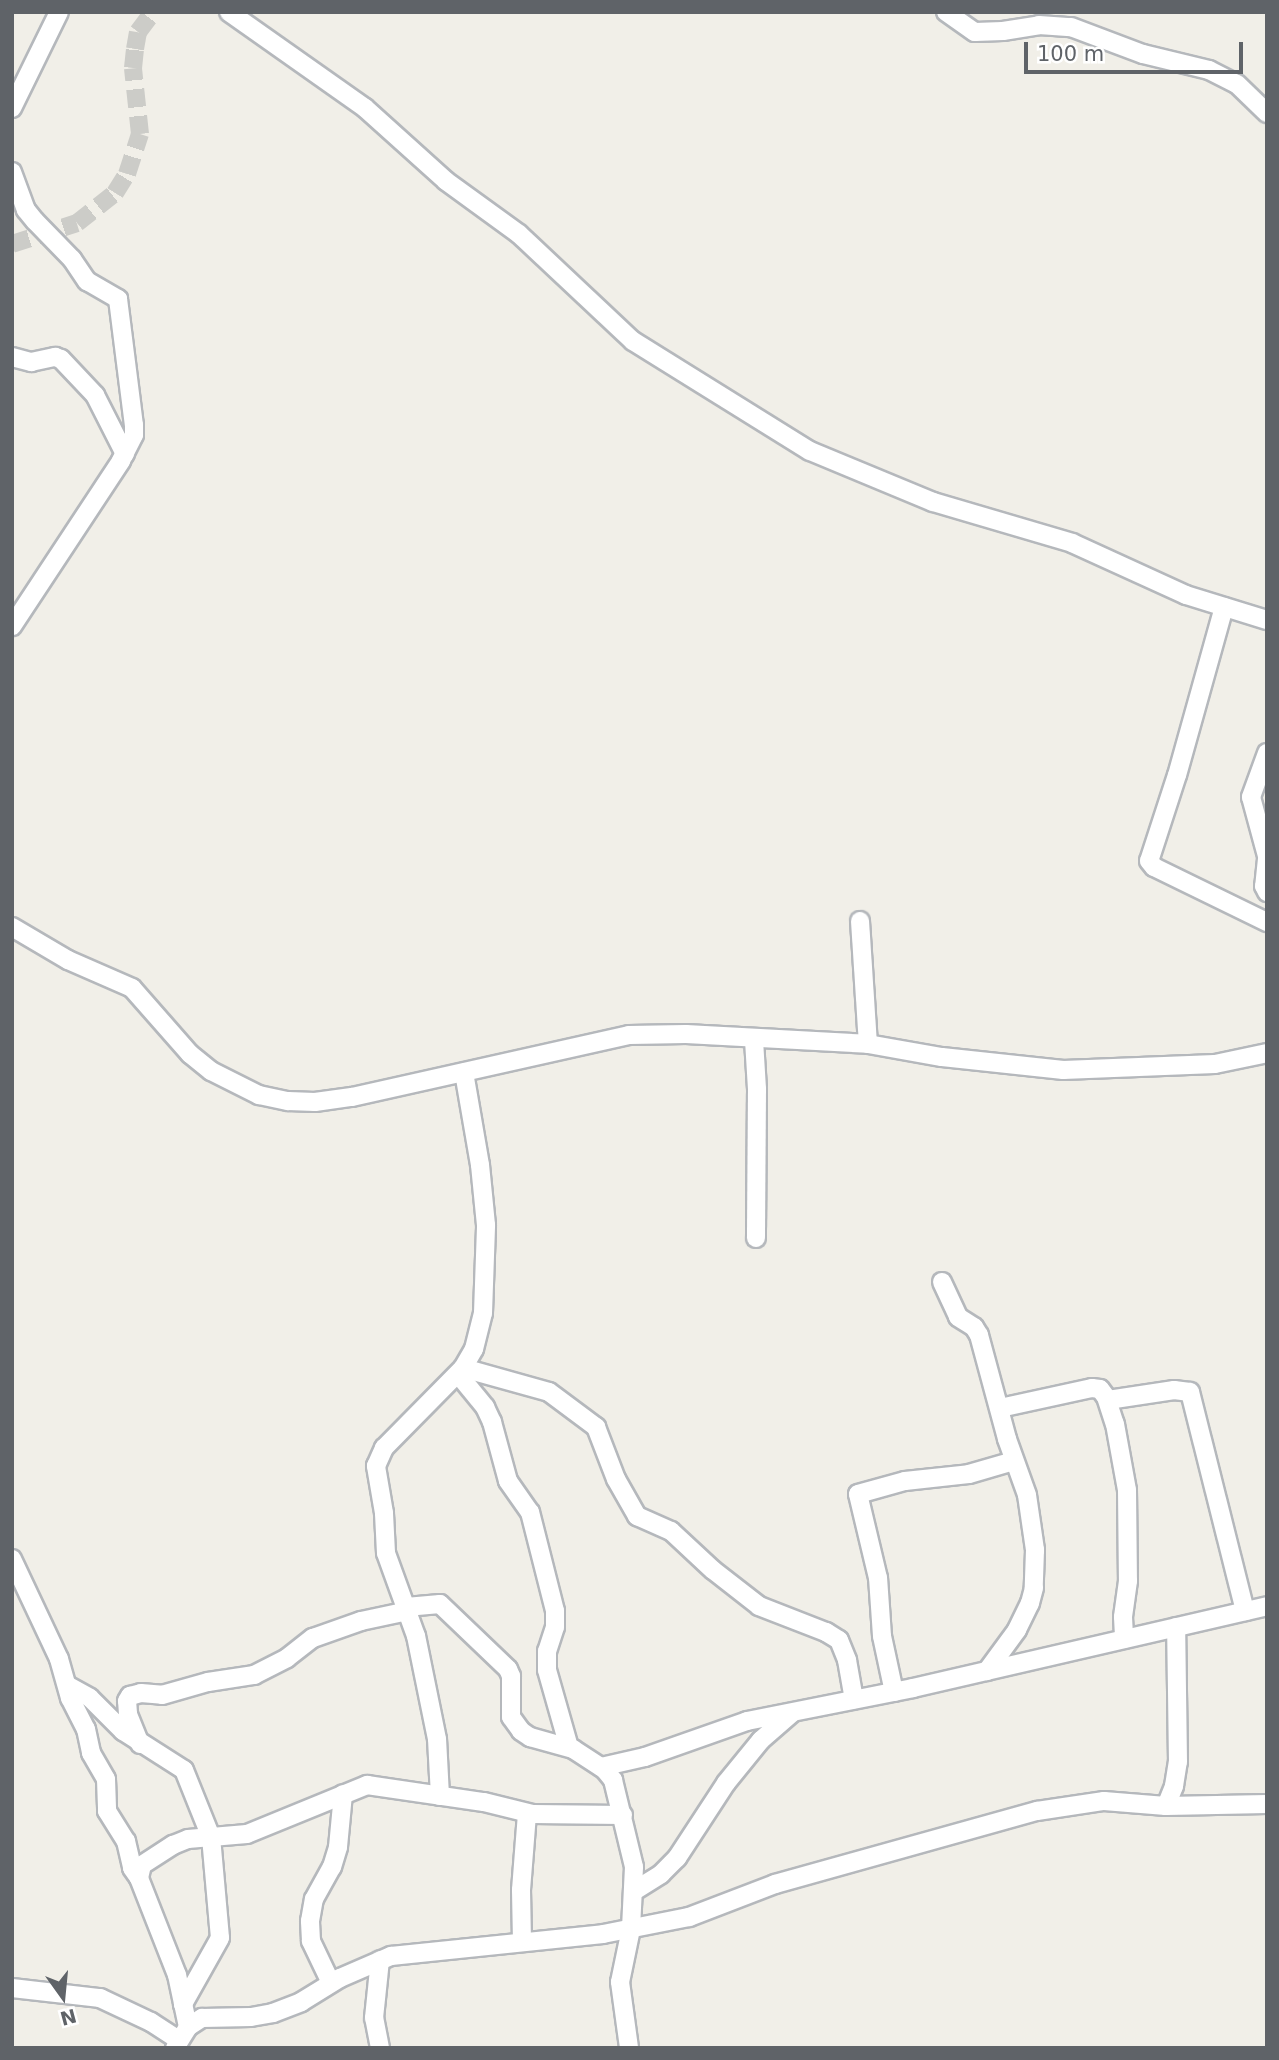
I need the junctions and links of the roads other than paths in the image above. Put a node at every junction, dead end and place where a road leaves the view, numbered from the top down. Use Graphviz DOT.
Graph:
graph roads {
  1 [pos="59,12"];
  2 [pos="229,12"];
  3 [pos="946,12"];
  4 [pos="12,107"];
  5 [pos="1267,113"];
  6 [pos="12,172"];
  7 [pos="12,357"];
  8 [pos="125,454"];
  9 [pos="1224,607"];
  10 [pos="1267,620"];
  11 [pos="12,626"];
  12 [pos="1267,753"];
  13 [pos="1267,857"];
  14 [pos="1267,892"];
  15 [pos="860,921"];
  16 [pos="1267,922"];
  17 [pos="12,927"];
  18 [pos="754,1041"];
  19 [pos="868,1044"];
  20 [pos="1267,1053"];
  21 [pos="464,1072"];
  22 [pos="756,1238"];
  23 [pos="942,1282"];
  24 [pos="460,1371"];
  25 [pos="1108,1400"];
  26 [pos="1000,1408"];
  27 [pos="1014,1461"];
  28 [pos="12,1560"];
  29 [pos="1267,1606"];
  30 [pos="407,1609"];
  31 [pos="1245,1611"];
  32 [pos="1176,1627"];
  33 [pos="1124,1639"];
  34 [pos="987,1671"];
  35 [pos="67,1685"];
  36 [pos="894,1692"];
  37 [pos="854,1699"];
  38 [pos="799,1708"];
  39 [pos="140,1744"];
  40 [pos="569,1747"];
  41 [pos="601,1767"];
  42 [pos="343,1794"];
  43 [pos="440,1796"];
  44 [pos="1267,1804"];
  45 [pos="1166,1807"];
  46 [pos="527,1813"];
  47 [pos="623,1815"];
  48 [pos="211,1837"];
  49 [pos="139,1878"];
  50 [pos="634,1891"];
  51 [pos="631,1929"];
  52 [pos="522,1942"];
  53 [pos="380,1960"];
  54 [pos="331,1983"];
  55 [pos="12,1988"];
  56 [pos="183,2004"];
  57 [pos="181,2038"];
  58 [pos="380,2048"];
  59 [pos="629,2048"];
  1 -- 4 [label="street"];
  2 -- 9 [label="street"];
  3 -- 5 [label="street"];
  6 -- 8 [label="street"];
  7 -- 8 [label="street"];
  8 -- 11 [label="street"];
  9 -- 10 [label="street"];
  9 -- 16 [label="street"];
  12 -- 13 [label="street"];
  13 -- 14 [label="street"];
  15 -- 19 [label="street"];
  17 -- 21 [label="street"];
  18 -- 19 [label="street"];
  18 -- 21 [label="street"];
  18 -- 22 [label="street"];
  19 -- 20 [label="street"];
  21 -- 24 [label="street"];
  23 -- 26 [label="street"];
  24 -- 30 [label="street"];
  24 -- 37 [label="street"];
  24 -- 40 [label="street"];
  25 -- 26 [label="street"];
  25 -- 31 [label="street"];
  25 -- 33 [label="street"];
  26 -- 27 [label="street"];
  27 -- 34 [label="street"];
  27 -- 36 [label="street"];
  28 -- 35 [label="street"];
  29 -- 31 [label="street"];
  30 -- 39 [label="street"];
  30 -- 40 [label="street"];
  30 -- 43 [label="street"];
  31 -- 32 [label="street"];
  32 -- 33 [label="street"];
  32 -- 45 [label="street"];
  33 -- 34 [label="street"];
  34 -- 36 [label="street"];
  35 -- 39 [label="street"];
  35 -- 49 [label="street"];
  36 -- 37 [label="street"];
  37 -- 38 [label="street"];
  38 -- 41 [label="street"];
  38 -- 50 [label="street"];
  39 -- 48 [label="street"];
  40 -- 41 [label="street"];
  41 -- 47 [label="street"];
  42 -- 43 [label="street"];
  42 -- 48 [label="street"];
  42 -- 54 [label="street"];
  43 -- 46 [label="street"];
  44 -- 45 [label="street"];
  45 -- 51 [label="street"];
  46 -- 47 [label="street"];
  46 -- 52 [label="street"];
  47 -- 50 [label="street"];
  48 -- 49 [label="street"];
  48 -- 56 [label="street"];
  49 -- 56 [label="street"];
  50 -- 51 [label="street"];
  51 -- 52 [label="street"];
  51 -- 59 [label="street"];
  52 -- 53 [label="street"];
  53 -- 54 [label="street"];
  53 -- 58 [label="street"];
  54 -- 57 [label="street"];
  55 -- 57 [label="street"];
  56 -- 57 [label="street"];
}
